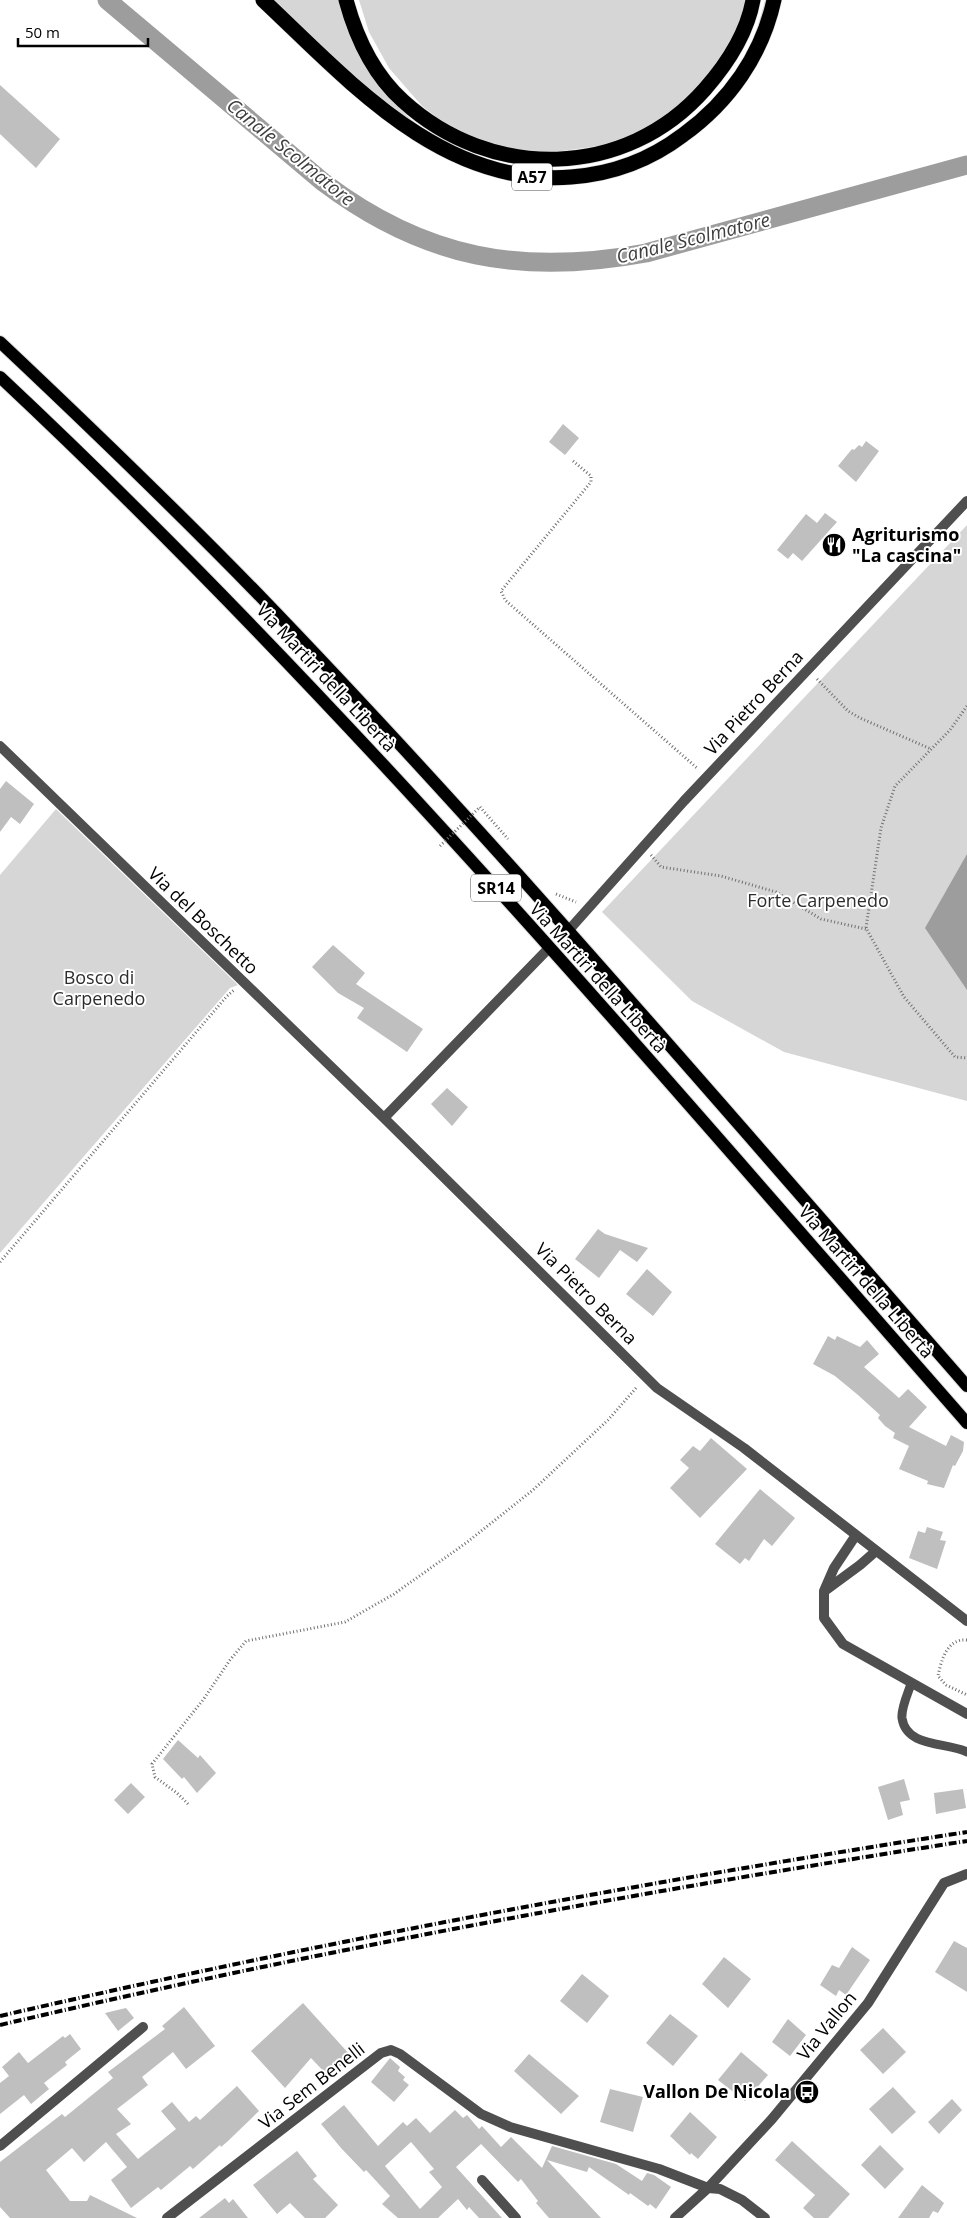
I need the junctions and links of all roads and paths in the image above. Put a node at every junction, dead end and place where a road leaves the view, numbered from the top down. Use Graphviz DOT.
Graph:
graph roads {
  1 [pos="263,0"];
  2 [pos="346,0"];
  3 [pos="753,0"];
  4 [pos="774,0"];
  5 [pos="0,342"];
  6 [pos="0,377"];
  7 [pos="573,461"];
  8 [pos="967,501"];
  9 [pos="808,670"];
  10 [pos="967,706"];
  11 [pos="0,746"];
  12 [pos="931,749"];
  13 [pos="707,776"];
  14 [pos="512,844"];
  15 [pos="440,846"];
  16 [pos="644,846"];
  17 [pos="551,888"];
  18 [pos="588,907"];
  19 [pos="866,929"];
  20 [pos="568,932"];
  21 [pos="550,948"];
  22 [pos="246,986"];
  23 [pos="967,1058"];
  24 [pos="384,1118"];
  25 [pos="0,1262"];
  26 [pos="646,1378"];
  27 [pos="967,1386"];
  28 [pos="967,1423"];
  29 [pos="856,1535"];
  30 [pos="876,1551"];
  31 [pos="824,1591"];
  32 [pos="967,1621"];
  33 [pos="967,1640"];
  34 [pos="910,1684"];
  35 [pos="967,1695"];
  36 [pos="967,1714"];
  37 [pos="967,1752"];
  38 [pos="188,1804"];
  39 [pos="967,1874"];
  40 [pos="143,2027"];
  41 [pos="0,2146"];
  42 [pos="482,2180"];
  43 [pos="708,2188"];
  44 [pos="167,2218"];
  45 [pos="516,2218"];
  46 [pos="675,2218"];
  47 [pos="765,2218"];
  1 -- 4 [label="highway, A57"];
  2 -- 3 [label="highway, A57"];
  5 -- 20 [label="main road, Via Martiri della Libertà / SR14"];
  6 -- 21 [label="main road, Via Martiri della Libertà / SR14"];
  7 -- 13 [label="path"];
  8 -- 9 [label="street, Via Pietro Berna"];
  9 -- 12 [label="path"];
  9 -- 13 [label="street, Via Pietro Berna"];
  10 -- 12 [label="path"];
  11 -- 22 [label="street, Via del Boschetto"];
  12 -- 19 [label="path"];
  13 -- 16 [label="street, Via Pietro Berna"];
  14 -- 15 [label="path, bridge"];
  16 -- 18 [label="street, Via Pietro Berna"];
  16 -- 19 [label="path"];
  17 -- 18 [label="path"];
  18 -- 20 [label="street, Via Pietro Berna"];
  19 -- 23 [label="path"];
  20 -- 27 [label="main road, Via Martiri della Libertà / SR14"];
  21 -- 24 [label="street"];
  21 -- 28 [label="main road, Via Martiri della Libertà / SR14"];
  22 -- 24 [label="street, Via del Boschetto"];
  22 -- 25 [label="path"];
  24 -- 26 [label="street, Via Pietro Berna"];
  26 -- 29 [label="street, Via Pietro Berna"];
  26 -- 38 [label="path"];
  29 -- 30 [label="street, Via Pietro Berna"];
  29 -- 31 [label="street"];
  30 -- 31 [label="street"];
  30 -- 32 [label="street, Via Pietro Berna"];
  31 -- 34 [label="street"];
  33 -- 35 [label="path"];
  34 -- 36 [label="street"];
  34 -- 37 [label="lane"];
  39 -- 43 [label="street, Via Vallon"];
  40 -- 41 [label="street"];
  42 -- 45 [label="street"];
  43 -- 44 [label="street, Via Sem Benelli"];
  43 -- 46 [label="street, Via Vallon"];
  43 -- 47 [label="street"];
}
